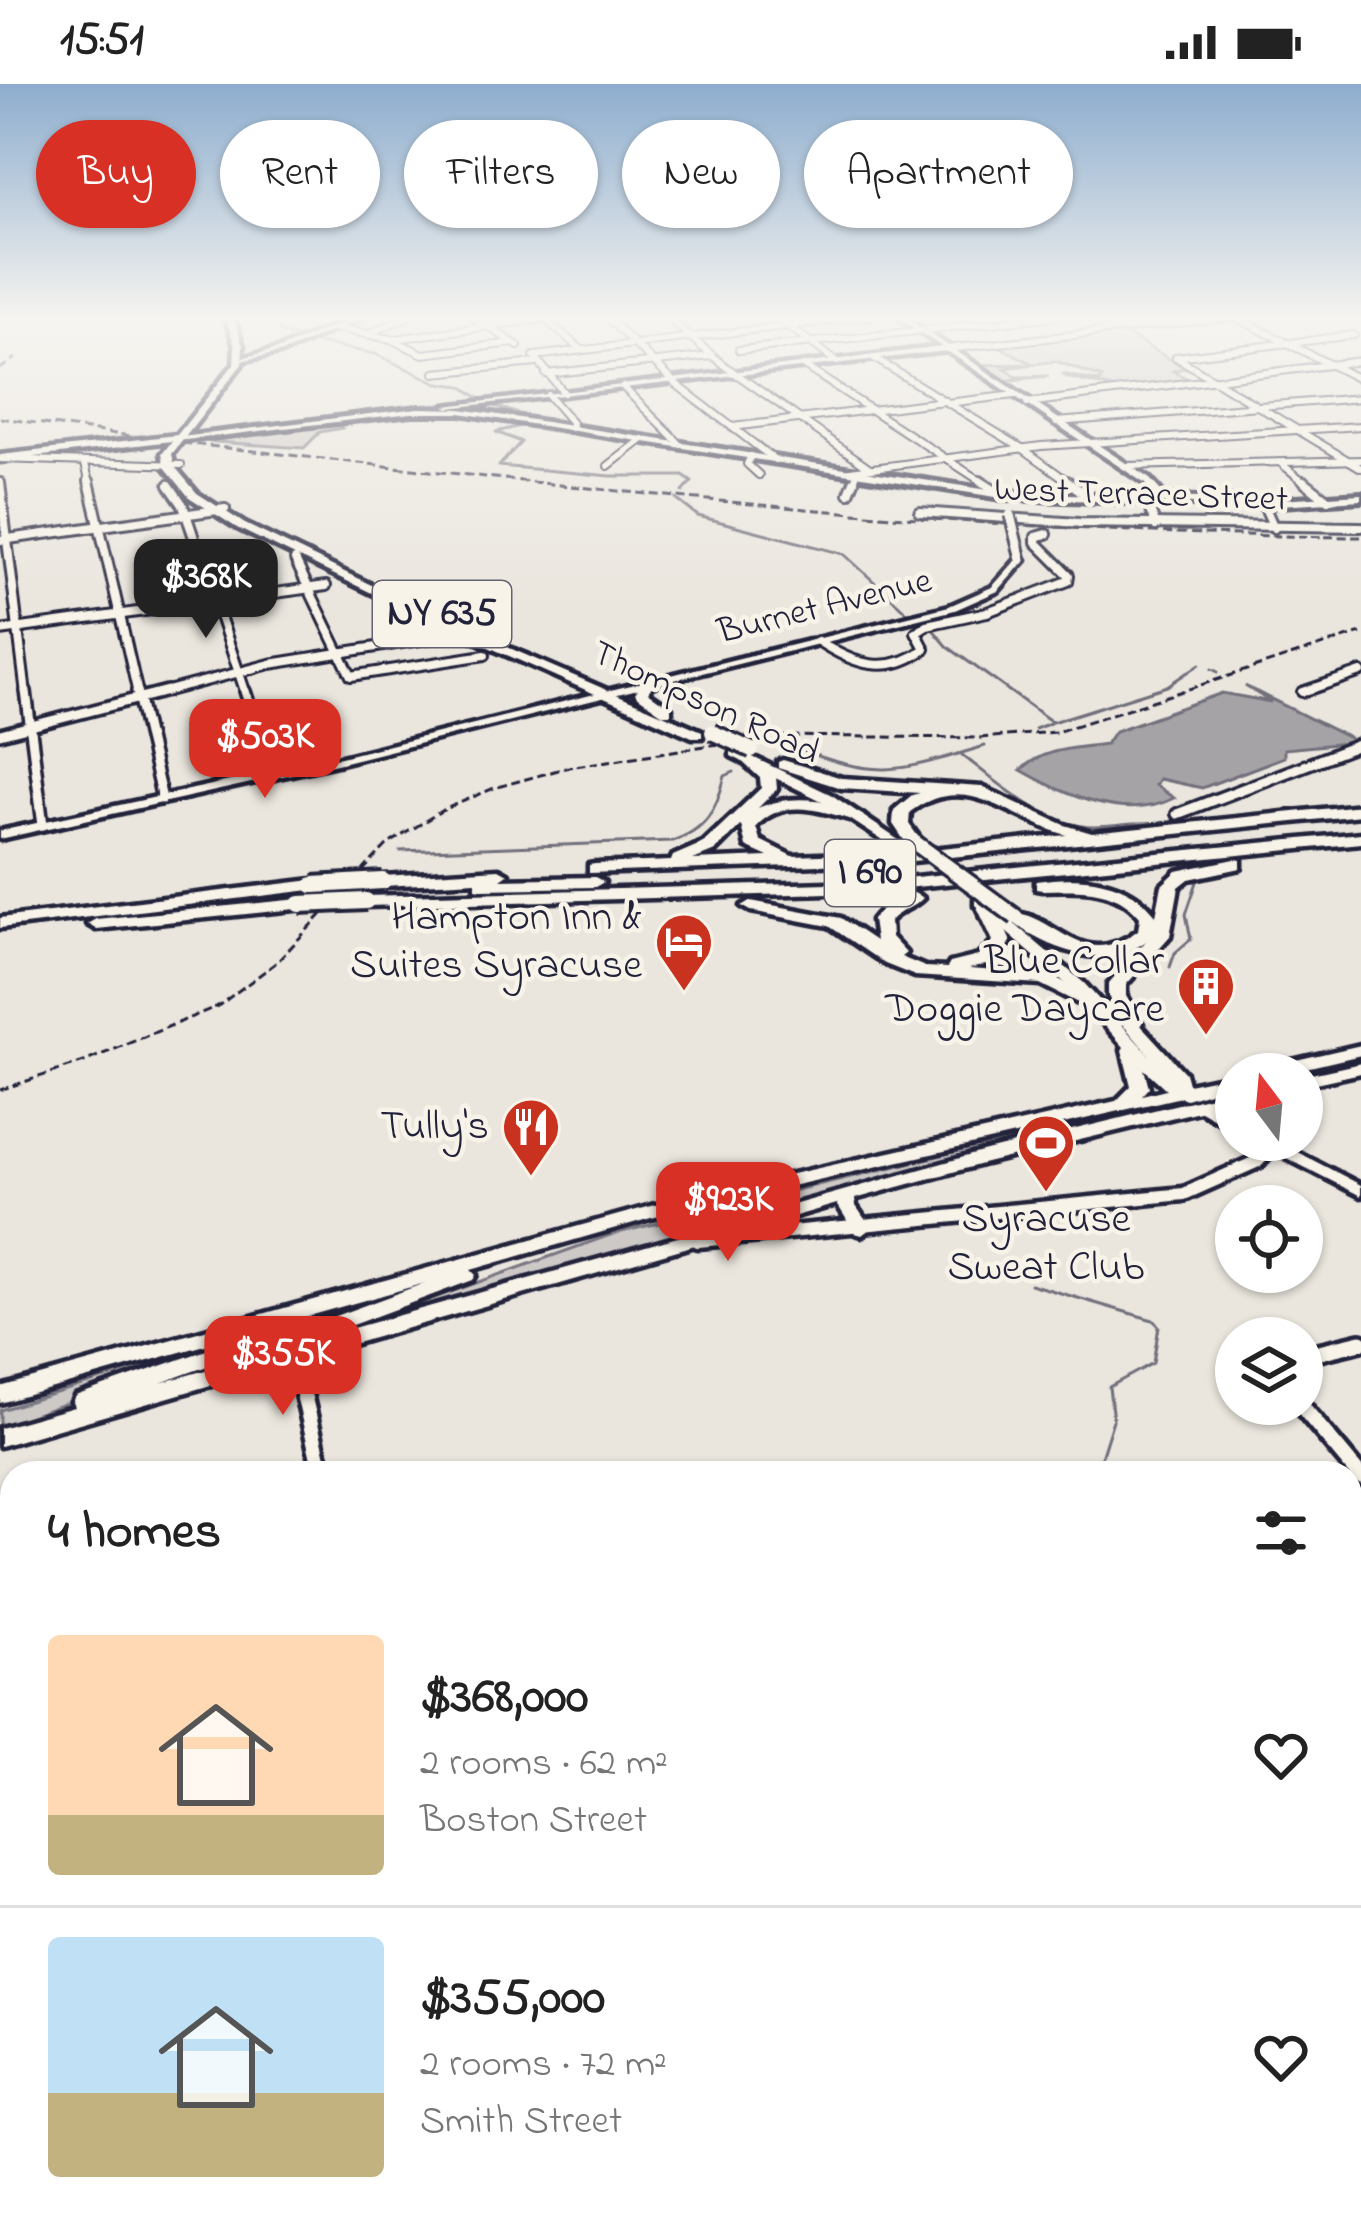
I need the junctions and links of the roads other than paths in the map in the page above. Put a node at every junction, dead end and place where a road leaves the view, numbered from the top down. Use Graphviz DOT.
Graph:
graph roads {
  1 [pos="197,416"];
  2 [pos="368,416"];
  3 [pos="498,416"];
  4 [pos="566,416"];
  5 [pos="653,416"];
  6 [pos="718,416"];
  7 [pos="797,416"];
  8 [pos="817,416"];
  9 [pos="880,416"];
  10 [pos="969,416"];
  11 [pos="1047,416"];
  12 [pos="1130,416"];
  13 [pos="1275,416"];
  14 [pos="800,418"];
  15 [pos="1056,422"];
  16 [pos="1361,426"];
  17 [pos="732,427"];
  18 [pos="571,428"];
  19 [pos="1300,431"];
  20 [pos="177,438"];
  21 [pos="643,439"];
  22 [pos="1085,441"];
  23 [pos="682,445"];
  24 [pos="1022,448"];
  25 [pos="751,456"];
  26 [pos="0,458"];
  27 [pos="944,458"];
  28 [pos="776,460"];
  29 [pos="1349,461"];
  30 [pos="86,464"];
  31 [pos="1361,464"];
  32 [pos="1283,465"];
  33 [pos="175,466"];
  34 [pos="608,466"];
  35 [pos="1125,466"];
  36 [pos="870,468"];
  37 [pos="854,472"];
  38 [pos="759,475"];
  39 [pos="0,483"];
  40 [pos="169,485"];
  41 [pos="849,493"];
  42 [pos="1002,495"];
  43 [pos="1361,497"];
  44 [pos="1091,498"];
  45 [pos="1146,500"];
  46 [pos="1165,500"];
  47 [pos="1328,500"];
  48 [pos="1263,502"];
  49 [pos="219,510"];
  50 [pos="920,512"];
  51 [pos="187,517"];
  52 [pos="1156,526"];
  53 [pos="98,527"];
  54 [pos="1361,527"];
  55 [pos="1274,528"];
  56 [pos="1047,534"];
  57 [pos="4,540"];
  58 [pos="295,560"];
  59 [pos="326,586"];
  60 [pos="309,588"];
  61 [pos="215,601"];
  62 [pos="118,615"];
  63 [pos="20,628"];
  64 [pos="0,631"];
  65 [pos="452,635"];
  66 [pos="818,640"];
  67 [pos="339,651"];
  68 [pos="485,655"];
  69 [pos="239,671"];
  70 [pos="1361,672"];
  71 [pos="650,681"];
  72 [pos="610,692"];
  73 [pos="1302,692"];
  74 [pos="138,698"];
  75 [pos="676,716"];
  76 [pos="31,725"];
  77 [pos="704,733"];
  78 [pos="0,734"];
  79 [pos="1361,744"];
  80 [pos="744,753"];
  81 [pos="783,766"];
  82 [pos="273,775"];
  83 [pos="162,800"];
  84 [pos="1177,814"];
  85 [pos="1360,814"];
  86 [pos="856,816"];
  87 [pos="43,825"];
  88 [pos="0,835"];
  89 [pos="1133,835"];
  90 [pos="1361,838"];
  91 [pos="907,844"];
  92 [pos="967,850"];
  93 [pos="1361,851"];
  94 [pos="845,861"];
  95 [pos="1235,865"];
  96 [pos="595,869"];
  97 [pos="1042,885"];
  98 [pos="375,890"];
  99 [pos="309,893"];
  100 [pos="544,898"];
  101 [pos="914,898"];
  102 [pos="983,904"];
  103 [pos="751,906"];
  104 [pos="1016,917"];
  105 [pos="0,923"];
  106 [pos="0,937"];
  107 [pos="1095,1004"];
  108 [pos="1129,1032"];
  109 [pos="1361,1050"];
  110 [pos="1323,1059"];
  111 [pos="1361,1068"];
  112 [pos="1323,1076"];
  113 [pos="1215,1086"];
  114 [pos="1188,1095"];
  115 [pos="1215,1096"];
  116 [pos="1119,1105"];
  117 [pos="1215,1112"];
  118 [pos="1259,1161"];
  119 [pos="1303,1161"];
  120 [pos="1361,1191"];
  121 [pos="846,1197"];
  122 [pos="862,1228"];
  123 [pos="673,1244"];
  124 [pos="289,1334"];
  125 [pos="1361,1342"];
  126 [pos="1323,1350"];
  127 [pos="0,1395"];
  128 [pos="1318,1425"];
  129 [pos="0,1437"];
  130 [pos="319,1461"];
  131 [pos="1348,1461"];
  1 -- 20 [label="main road, Thompson Road / NY 635"];
  2 -- 20 [label="main road"];
  3 -- 18 [label="main road"];
  4 -- 18 [label="street"];
  5 -- 23 [label="street"];
  6 -- 17 [label="street"];
  7 -- 14 [label="street"];
  8 -- 14 [label="street"];
  9 -- 27 [label="street"];
  10 -- 24 [label="street"];
  11 -- 15 [label="street"];
  12 -- 15 [label="street"];
  13 -- 19 [label="street"];
  14 -- 17 [label="street"];
  14 -- 36 [label="street"];
  15 -- 22 [label="street"];
  16 -- 19 [label="street"];
  17 -- 28 [label="street"];
  18 -- 21 [label="main road"];
  19 -- 22 [label="street"];
  19 -- 29 [label="street"];
  20 -- 26 [label="main road"];
  20 -- 33 [label="main road, Thompson Road / NY 635"];
  21 -- 23 [label="main road"];
  21 -- 34 [label="street"];
  22 -- 24 [label="street"];
  22 -- 35 [label="street"];
  23 -- 25 [label="main road"];
  24 -- 27 [label="street"];
  24 -- 44 [label="street"];
  25 -- 28 [label="main road"];
  25 -- 38 [label="street"];
  26 -- 30 [label="street"];
  27 -- 36 [label="street"];
  27 -- 42 [label="street"];
  28 -- 37 [label="main road"];
  29 -- 31 [label="street"];
  29 -- 32 [label="street"];
  30 -- 33 [label="street"];
  30 -- 53 [label="street"];
  32 -- 35 [label="street"];
  32 -- 47 [label="street"];
  33 -- 49 [label="main road, Thompson Road / NY 635"];
  35 -- 46 [label="street"];
  36 -- 37 [label="street"];
  37 -- 41 [label="street"];
  37 -- 42 [label="main road"];
  39 -- 57 [label="street"];
  40 -- 51 [label="street"];
  42 -- 44 [label="main road"];
  42 -- 66 [label="street, Burnet Avenue, bridge"];
  43 -- 47 [label="main road"];
  44 -- 45 [label="main road"];
  45 -- 46 [label="main road"];
  45 -- 52 [label="street"];
  46 -- 48 [label="main road"];
  47 -- 48 [label="main road"];
  48 -- 55 [label="street"];
  49 -- 51 [label="street"];
  49 -- 72 [label="main road, Thompson Road / NY 635"];
  50 -- 52 [label="street, West Terrace Street"];
  51 -- 53 [label="street"];
  51 -- 61 [label="street"];
  52 -- 55 [label="street, West Terrace Street"];
  53 -- 57 [label="street"];
  53 -- 62 [label="street"];
  54 -- 55 [label="street, West Terrace Street"];
  56 -- 66 [label="street"];
  57 -- 63 [label="street"];
  58 -- 60 [label="street"];
  59 -- 60 [label="street"];
  60 -- 61 [label="street"];
  60 -- 67 [label="street"];
  61 -- 62 [label="street"];
  61 -- 69 [label="street"];
  62 -- 63 [label="street"];
  62 -- 74 [label="street"];
  63 -- 64 [label="street"];
  63 -- 76 [label="street"];
  65 -- 67 [label="street"];
  66 -- 71 [label="street, Burnet Avenue"];
  67 -- 68 [label="street"];
  67 -- 69 [label="street"];
  69 -- 74 [label="street"];
  69 -- 82 [label="street"];
  70 -- 73 [label="street"];
  71 -- 72 [label="street, Burnet Avenue"];
  71 -- 75 [label="main road"];
  72 -- 75 [label="main road, Thompson Road / NY 635"];
  72 -- 77 [label="main road, Thompson Road / NY 635"];
  72 -- 82 [label="street, Burnet Avenue"];
  74 -- 76 [label="street"];
  74 -- 83 [label="street"];
  75 -- 77 [label="main road, Thompson Road / NY 635"];
  76 -- 78 [label="street"];
  76 -- 87 [label="street"];
  77 -- 80 [label="main road, Thompson Road / NY 635, bridge"];
  79 -- 84 [label="street"];
  80 -- 81 [label="main road, Thompson Road / NY 635"];
  80 -- 86 [label="main road, Thompson Road / NY 635"];
  80 -- 96 [label="highway"];
  81 -- 89 [label="highway"];
  81 -- 91 [label="main road, Thompson Road / NY 635"];
  82 -- 83 [label="street, Burnet Avenue"];
  83 -- 87 [label="street, Burnet Avenue"];
  85 -- 89 [label="highway"];
  85 -- 98 [label="highway, I 690"];
  86 -- 91 [label="main road, Thompson Road / NY 635"];
  86 -- 94 [label="highway"];
  87 -- 88 [label="street, Burnet Avenue"];
  89 -- 92 [label="highway"];
  90 -- 100 [label="highway, I 690"];
  91 -- 92 [label="highway"];
  91 -- 102 [label="main road, Thompson Road / NY 635"];
  91 -- 104 [label="main road, Thompson Road / NY 635, bridge"];
  92 -- 94 [label="highway"];
  93 -- 95 [label="highway"];
  94 -- 96 [label="highway"];
  95 -- 97 [label="highway"];
  95 -- 108 [label="highway"];
  96 -- 98 [label="highway"];
  97 -- 101 [label="highway"];
  97 -- 104 [label="highway"];
  98 -- 99 [label="highway, I 690, bridge"];
  98 -- 100 [label="highway, I 690"];
  99 -- 105 [label="highway, I 690"];
  99 -- 106 [label="highway, I 690"];
  100 -- 103 [label="highway"];
  101 -- 102 [label="highway"];
  101 -- 103 [label="highway"];
  102 -- 107 [label="main road, Thompson Road / NY 635"];
  103 -- 107 [label="highway"];
  104 -- 108 [label="main road, Thompson Road / NY 635"];
  107 -- 108 [label="main road, Thompson Road / NY 635"];
  108 -- 114 [label="main road, Thompson Road / NY 635"];
  108 -- 116 [label="main road"];
  109 -- 110 [label="main road"];
  111 -- 112 [label="main road"];
  113 -- 114 [label="main road"];
  114 -- 115 [label="main road"];
  114 -- 116 [label="main road"];
  114 -- 117 [label="street, Thompson Road"];
  114 -- 121 [label="main road"];
  116 -- 124 [label="main road"];
  118 -- 122 [label="street"];
  119 -- 120 [label="street"];
  121 -- 122 [label="main road"];
  121 -- 123 [label="main road"];
  122 -- 123 [label="street"];
  123 -- 124 [label="main road"];
  124 -- 127 [label="main road"];
  124 -- 129 [label="main road"];
  124 -- 130 [label="street"];
  125 -- 126 [label="street"];
  128 -- 131 [label="street"];
}
